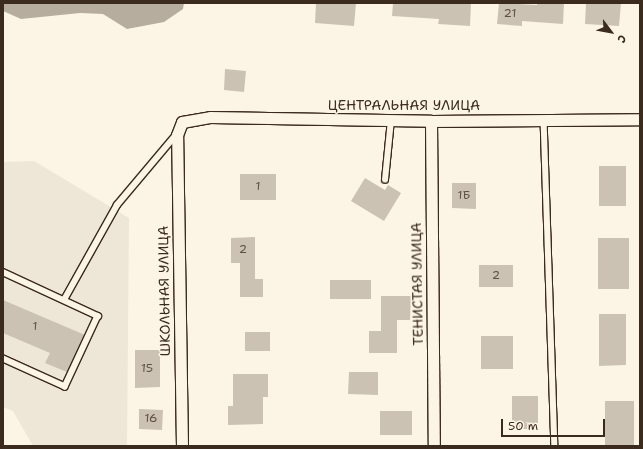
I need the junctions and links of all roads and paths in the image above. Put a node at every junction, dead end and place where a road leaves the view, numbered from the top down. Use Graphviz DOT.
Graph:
graph roads {
  1 [pos="544,119"];
  2 [pos="640,119"];
  3 [pos="391,120"];
  4 [pos="431,121"];
  5 [pos="176,135"];
  6 [pos="385,180"];
  7 [pos="3,272"];
  8 [pos="64,300"];
  9 [pos="3,359"];
  10 [pos="182,446"];
  11 [pos="434,446"];
  12 [pos="555,446"];
  1 -- 2 [label="street, ЦЕНТРАЛЬНАЯ УЛИЦА"];
  1 -- 4 [label="street, ЦЕНТРАЛЬНАЯ УЛИЦА"];
  1 -- 12 [label="lane"];
  3 -- 4 [label="street, ЦЕНТРАЛЬНАЯ УЛИЦА"];
  3 -- 5 [label="street, ЦЕНТРАЛЬНАЯ УЛИЦА"];
  3 -- 6 [label="lane"];
  4 -- 11 [label="street, ТЕНИСТАЯ УЛИЦА"];
  5 -- 8 [label="lane"];
  5 -- 10 [label="street, ШКОЛЬНАЯ УЛИЦА"];
  7 -- 8 [label="lane"];
  8 -- 9 [label="lane"];
}
